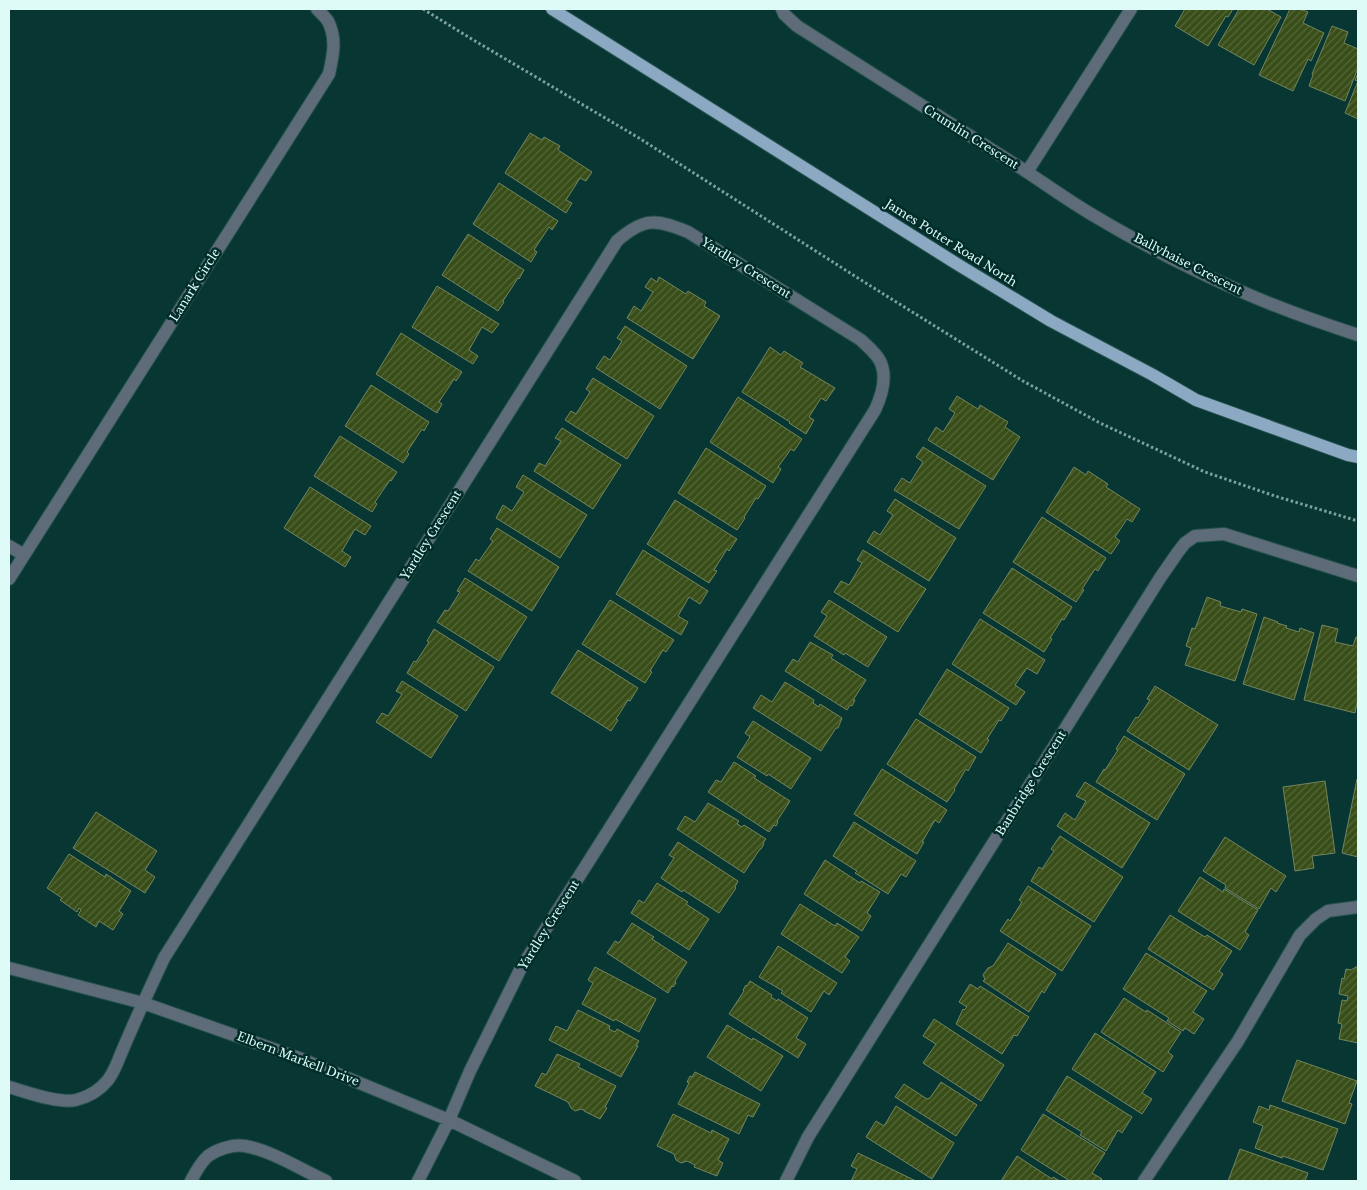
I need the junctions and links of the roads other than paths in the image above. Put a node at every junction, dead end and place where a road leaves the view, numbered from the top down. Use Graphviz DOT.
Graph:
graph roads {
  1 [pos="317,9"];
  2 [pos="552,9"];
  3 [pos="782,9"];
  4 [pos="1131,9"];
  5 [pos="1027,172"];
  6 [pos="1358,336"];
  7 [pos="1358,457"];
  8 [pos="9,546"];
  9 [pos="24,555"];
  10 [pos="1358,576"];
  11 [pos="9,579"];
  12 [pos="1358,907"];
  13 [pos="9,968"];
  14 [pos="143,1003"];
  15 [pos="9,1087"];
  16 [pos="449,1120"];
  17 [pos="191,1181"];
  18 [pos="326,1181"];
  19 [pos="418,1181"];
  20 [pos="576,1181"];
  21 [pos="786,1181"];
  22 [pos="1144,1181"];
  1 -- 9 [label="street, Lanark Circle"];
  2 -- 7 [label="main road, James Potter Road North"];
  3 -- 5 [label="street, Crumlin Crescent"];
  4 -- 5 [label="street, Crumlin Crescent"];
  5 -- 6 [label="street, Ballyhaise Crescent"];
  8 -- 9 [label="street"];
  9 -- 11 [label="street, Lanark Circle"];
  10 -- 21 [label="street, Banbridge Crescent"];
  12 -- 22 [label="street"];
  13 -- 14 [label="street, Elbern Markell Drive"];
  14 -- 15 [label="street, Yardley Crescent"];
  14 -- 16 [label="street, Elbern Markell Drive"];
  14 -- 16 [label="street, Yardley Crescent"];
  16 -- 19 [label="street, Yardley Crescent"];
  16 -- 20 [label="street, Elbern Markell Drive"];
  17 -- 18 [label="street"];
}
